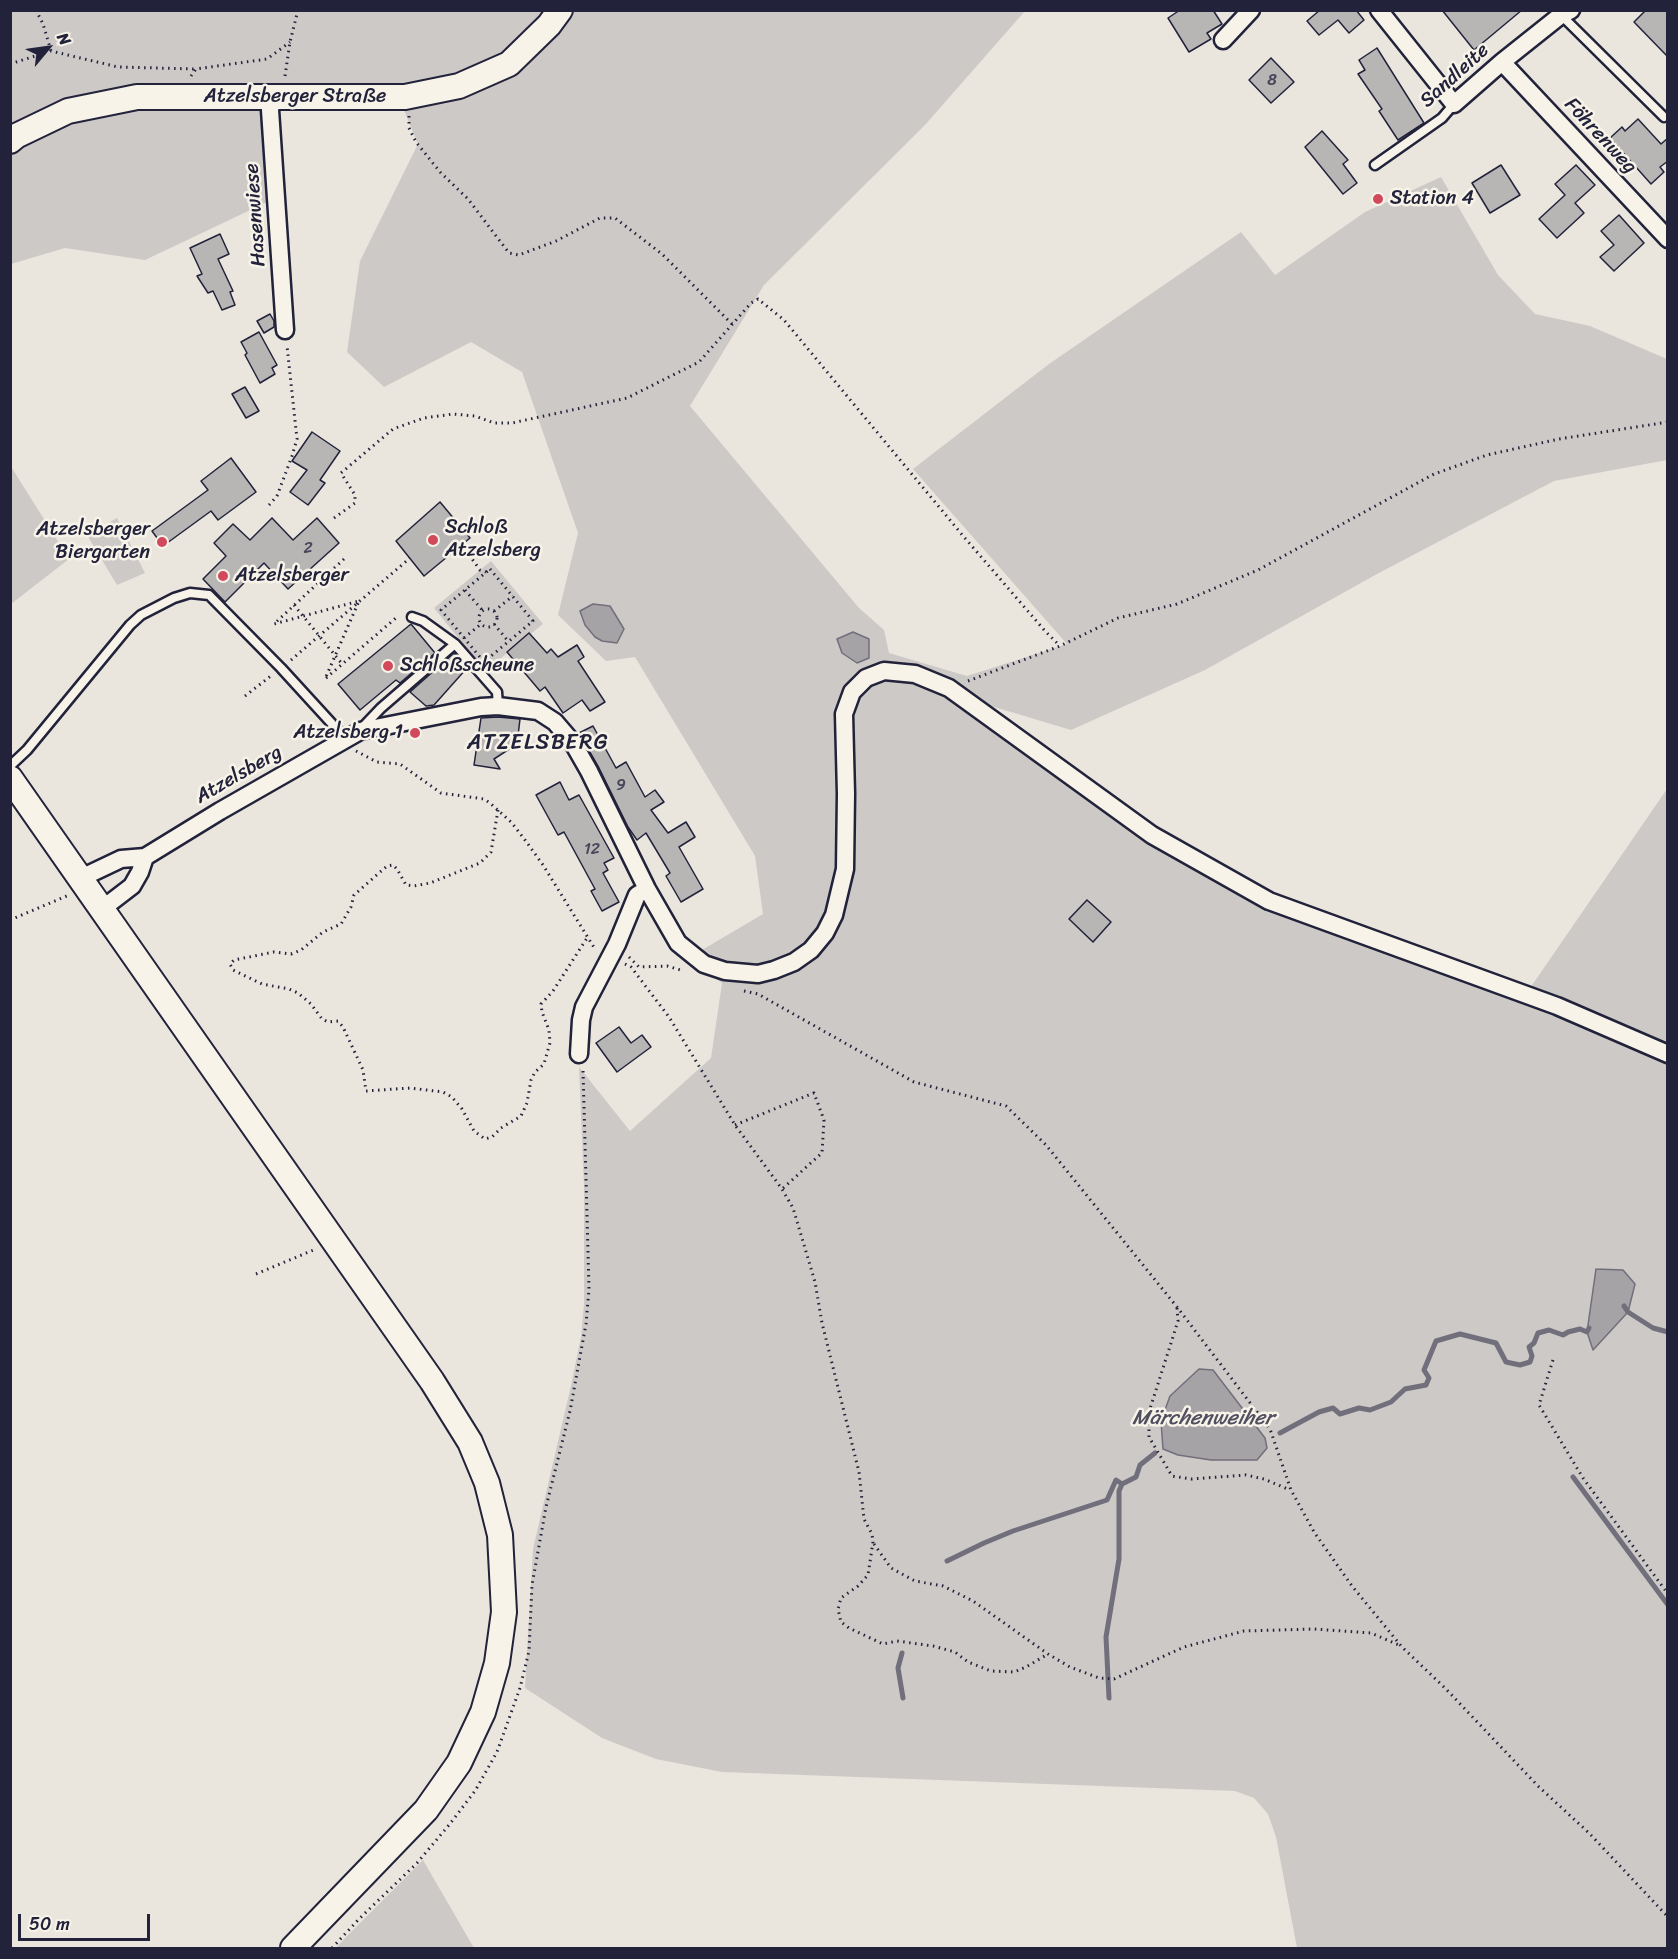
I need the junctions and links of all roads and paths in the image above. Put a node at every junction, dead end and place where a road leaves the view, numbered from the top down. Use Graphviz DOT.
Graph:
graph roads {
  1 [pos="36,10"];
  2 [pos="298,10"];
  3 [pos="560,10"];
  4 [pos="1251,10"];
  5 [pos="1379,10"];
  6 [pos="1566,13"];
  7 [pos="1223,40"];
  8 [pos="290,42"];
  9 [pos="51,51"];
  10 [pos="1502,62"];
  11 [pos="10,64"];
  12 [pos="196,69"];
  13 [pos="214,97"];
  14 [pos="405,97"];
  15 [pos="273,98"];
  16 [pos="1454,104"];
  17 [pos="1664,117"];
  18 [pos="10,141"];
  19 [pos="1375,165"];
  20 [pos="1668,239"];
  21 [pos="733,325"];
  22 [pos="285,330"];
  23 [pos="1668,422"];
  24 [pos="269,505"];
  25 [pos="334,518"];
  26 [pos="462,544"];
  27 [pos="410,558"];
  28 [pos="344,559"];
  29 [pos="486,572"];
  30 [pos="465,590"];
  31 [pos="513,596"];
  32 [pos="359,601"];
  33 [pos="294,605"];
  34 [pos="483,611"];
  35 [pos="494,611"];
  36 [pos="303,616"];
  37 [pos="397,617"];
  38 [pos="412,617"];
  39 [pos="481,624"];
  40 [pos="494,624"];
  41 [pos="319,635"];
  42 [pos="464,638"];
  43 [pos="508,642"];
  44 [pos="455,644"];
  45 [pos="1060,646"];
  46 [pos="335,655"];
  47 [pos="343,665"];
  48 [pos="281,668"];
  49 [pos="949,688"];
  50 [pos="245,696"];
  51 [pos="498,706"];
  52 [pos="353,734"];
  53 [pos="10,766"];
  54 [pos="10,778"];
  55 [pos="498,810"];
  56 [pos="145,857"];
  57 [pos="84,882"];
  58 [pos="647,889"];
  59 [pos="102,909"];
  60 [pos="10,920"];
  61 [pos="587,938"];
  62 [pos="613,951"];
  63 [pos="682,970"];
  64 [pos="747,992"];
  65 [pos="579,1054"];
  66 [pos="1668,1054"];
  67 [pos="735,1125"];
  68 [pos="782,1189"];
  69 [pos="334,1241"];
  70 [pos="256,1274"];
  71 [pos="1177,1306"];
  72 [pos="1552,1360"];
  73 [pos="1291,1490"];
  74 [pos="873,1542"];
  75 [pos="1668,1594"];
  76 [pos="1402,1647"];
  77 [pos="1048,1654"];
  78 [pos="1668,1917"];
  79 [pos="293,1948"];
  80 [pos="332,1948"];
  1 -- 9 [label="path"];
  2 -- 8 [label="path"];
  3 -- 14 [label="street, Atzelsberger Straße"];
  4 -- 7 [label="street"];
  5 -- 16 [label="street"];
  6 -- 10 [label="street, Sandleite"];
  6 -- 17 [label="lane, Sandleite"];
  8 -- 12 [label="path"];
  8 -- 15 [label="path"];
  9 -- 11 [label="path"];
  9 -- 12 [label="path"];
  10 -- 16 [label="street, Sandleite"];
  10 -- 20 [label="street, Föhrenweg"];
  12 -- 13 [label="path"];
  13 -- 15 [label="street, Atzelsberger Straße"];
  13 -- 18 [label="street, Atzelsberger Straße"];
  14 -- 15 [label="street, Atzelsberger Straße"];
  14 -- 21 [label="path"];
  15 -- 22 [label="street, Hasenwiese"];
  16 -- 19 [label="lane, Sandleite"];
  21 -- 25 [label="path"];
  21 -- 45 [label="path"];
  22 -- 24 [label="path"];
  23 -- 45 [label="path"];
  26 -- 29 [label="path"];
  27 -- 32 [label="path"];
  28 -- 33 [label="path"];
  29 -- 30 [label="path"];
  29 -- 31 [label="path"];
  30 -- 34 [label="path"];
  30 -- 42 [label="path"];
  31 -- 35 [label="path"];
  31 -- 43 [label="path"];
  32 -- 36 [label="path"];
  32 -- 41 [label="path"];
  32 -- 46 [label="path"];
  33 -- 36 [label="path"];
  33 -- 36 [label="path"];
  34 -- 35 [label="path"];
  34 -- 39 [label="path"];
  35 -- 40 [label="path"];
  36 -- 41 [label="path"];
  37 -- 47 [label="path"];
  38 -- 44 [label="lane"];
  39 -- 40 [label="path"];
  39 -- 42 [label="path"];
  40 -- 43 [label="path"];
  41 -- 46 [label="path"];
  41 -- 48 [label="path"];
  42 -- 43 [label="path"];
  42 -- 44 [label="path"];
  44 -- 51 [label="lane"];
  44 -- 52 [label="lane"];
  45 -- 49 [label="path"];
  46 -- 47 [label="path"];
  46 -- 47 [label="path"];
  48 -- 50 [label="path"];
  48 -- 52 [label="lane"];
  48 -- 53 [label="lane"];
  49 -- 58 [label="street, Atzelsberg"];
  49 -- 66 [label="street"];
  51 -- 52 [label="street, Atzelsberg"];
  51 -- 58 [label="street, Atzelsberg"];
  52 -- 55 [label="path"];
  52 -- 56 [label="street, Atzelsberg"];
  54 -- 57 [label="street"];
  55 -- 61 [label="path"];
  55 -- 61 [label="path"];
  56 -- 57 [label="street, Atzelsberg"];
  56 -- 59 [label="street"];
  57 -- 59 [label="street"];
  57 -- 60 [label="path"];
  58 -- 62 [label="street"];
  59 -- 69 [label="street"];
  61 -- 62 [label="path"];
  62 -- 63 [label="path"];
  62 -- 65 [label="street"];
  62 -- 67 [label="path"];
  64 -- 71 [label="path"];
  65 -- 80 [label="path"];
  67 -- 68 [label="path"];
  67 -- 68 [label="path"];
  68 -- 74 [label="path"];
  69 -- 70 [label="path"];
  69 -- 79 [label="street"];
  71 -- 73 [label="path"];
  71 -- 73 [label="path"];
  72 -- 75 [label="path"];
  73 -- 76 [label="path"];
  74 -- 77 [label="path"];
  74 -- 77 [label="path"];
  76 -- 77 [label="path"];
  76 -- 78 [label="path"];
}
